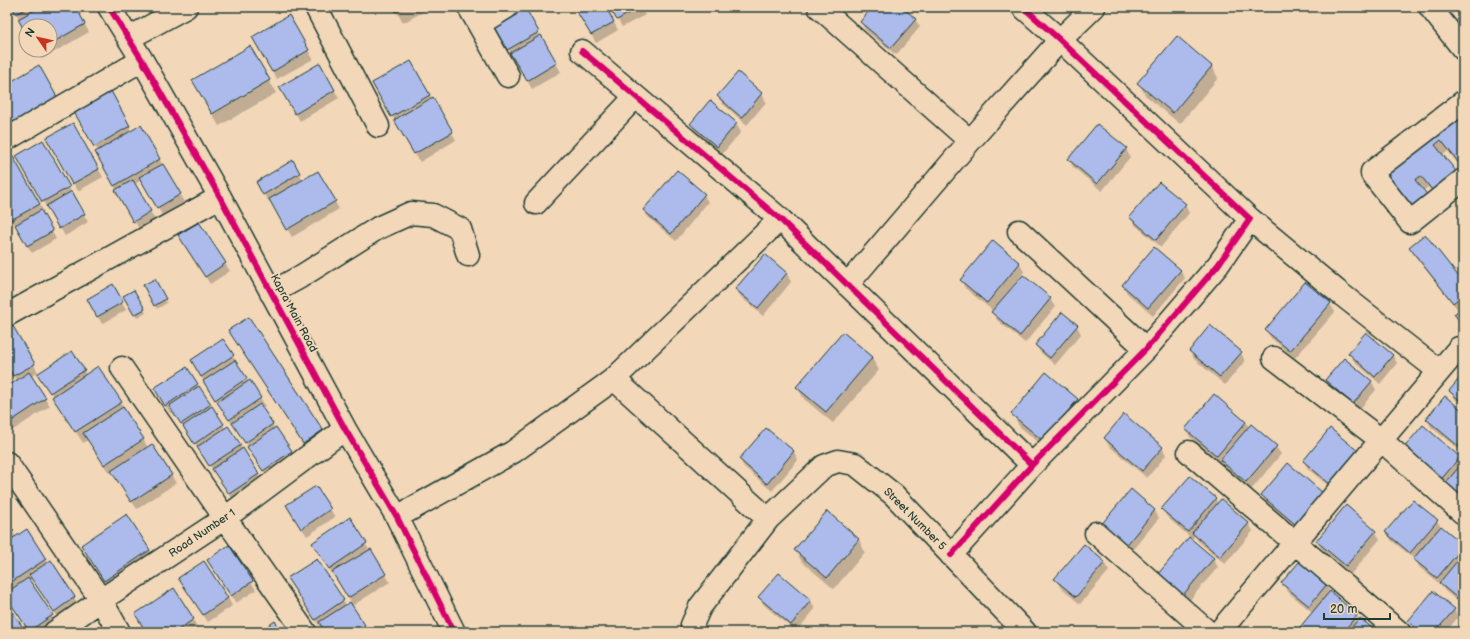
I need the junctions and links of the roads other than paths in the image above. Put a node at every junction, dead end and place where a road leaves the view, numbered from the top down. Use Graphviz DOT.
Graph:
graph roads {
  1 [pos="109,7"];
  2 [pos="186,7"];
  3 [pos="316,7"];
  4 [pos="506,7"];
  5 [pos="819,7"];
  6 [pos="1023,7"];
  7 [pos="1094,7"];
  8 [pos="1430,7"];
  9 [pos="474,16"];
  10 [pos="129,38"];
  11 [pos="1060,40"];
  12 [pos="1463,49"];
  13 [pos="582,51"];
  14 [pos="142,60"];
  15 [pos="508,76"];
  16 [pos="635,96"];
  17 [pos="1463,102"];
  18 [pos="378,126"];
  19 [pos="7,139"];
  20 [pos="970,141"];
  21 [pos="1463,180"];
  22 [pos="220,197"];
  23 [pos="536,203"];
  24 [pos="780,219"];
  25 [pos="1250,219"];
  26 [pos="1019,231"];
  27 [pos="468,255"];
  28 [pos="846,285"];
  29 [pos="271,293"];
  30 [pos="7,315"];
  31 [pos="1459,348"];
  32 [pos="1146,349"];
  33 [pos="1274,358"];
  34 [pos="122,368"];
  35 [pos="1439,371"];
  36 [pos="614,379"];
  37 [pos="345,429"];
  38 [pos="1381,440"];
  39 [pos="1189,452"];
  40 [pos="7,463"];
  41 [pos="1032,464"];
  42 [pos="1463,513"];
  43 [pos="397,517"];
  44 [pos="225,518"];
  45 [pos="768,519"];
  46 [pos="1096,533"];
  47 [pos="1295,542"];
  48 [pos="951,555"];
  49 [pos="101,600"];
  50 [pos="55,632"];
  51 [pos="119,632"];
  52 [pos="305,632"];
  53 [pos="454,632"];
  54 [pos="695,632"];
  55 [pos="1025,632"];
  56 [pos="1208,632"];
  57 [pos="1219,632"];
  58 [pos="1399,632"];
  1 -- 10 [label="street, Kapra Main Road"];
  2 -- 10 [label="street"];
  3 -- 18 [label="street"];
  4 -- 9 [label="street"];
  5 -- 20 [label="street"];
  6 -- 11 [label="street"];
  7 -- 11 [label="street"];
  8 -- 12 [label="street"];
  9 -- 15 [label="street"];
  10 -- 14 [label="street, Kapra Main Road"];
  11 -- 20 [label="street"];
  11 -- 25 [label="street"];
  13 -- 16 [label="street"];
  14 -- 19 [label="street"];
  14 -- 22 [label="street, Kapra Main Road"];
  16 -- 23 [label="street"];
  16 -- 24 [label="street"];
  17 -- 21 [label="street"];
  20 -- 28 [label="street"];
  22 -- 29 [label="street, Kapra Main Road"];
  22 -- 30 [label="street"];
  24 -- 28 [label="street"];
  24 -- 36 [label="street"];
  25 -- 32 [label="street"];
  25 -- 35 [label="street"];
  26 -- 32 [label="street"];
  27 -- 29 [label="street"];
  28 -- 41 [label="street"];
  29 -- 37 [label="street, Kapra Main Road"];
  31 -- 35 [label="street"];
  32 -- 41 [label="street"];
  33 -- 38 [label="street"];
  34 -- 44 [label="street"];
  35 -- 38 [label="street"];
  36 -- 43 [label="street"];
  36 -- 45 [label="street"];
  37 -- 43 [label="street, Kapra Main Road"];
  37 -- 44 [label="street, Road Number 1"];
  38 -- 42 [label="street"];
  38 -- 47 [label="street"];
  39 -- 47 [label="street"];
  40 -- 49 [label="street"];
  41 -- 48 [label="street"];
  43 -- 53 [label="street, Kapra Main Road"];
  44 -- 49 [label="street, Road Number 1"];
  44 -- 52 [label="street"];
  45 -- 48 [label="street, Street Number 5"];
  45 -- 54 [label="street, Street Number 5"];
  46 -- 56 [label="street"];
  47 -- 57 [label="street"];
  47 -- 58 [label="street"];
  48 -- 55 [label="street, Street Number 5"];
  49 -- 50 [label="street, Road Number 1"];
  49 -- 51 [label="street"];
}
